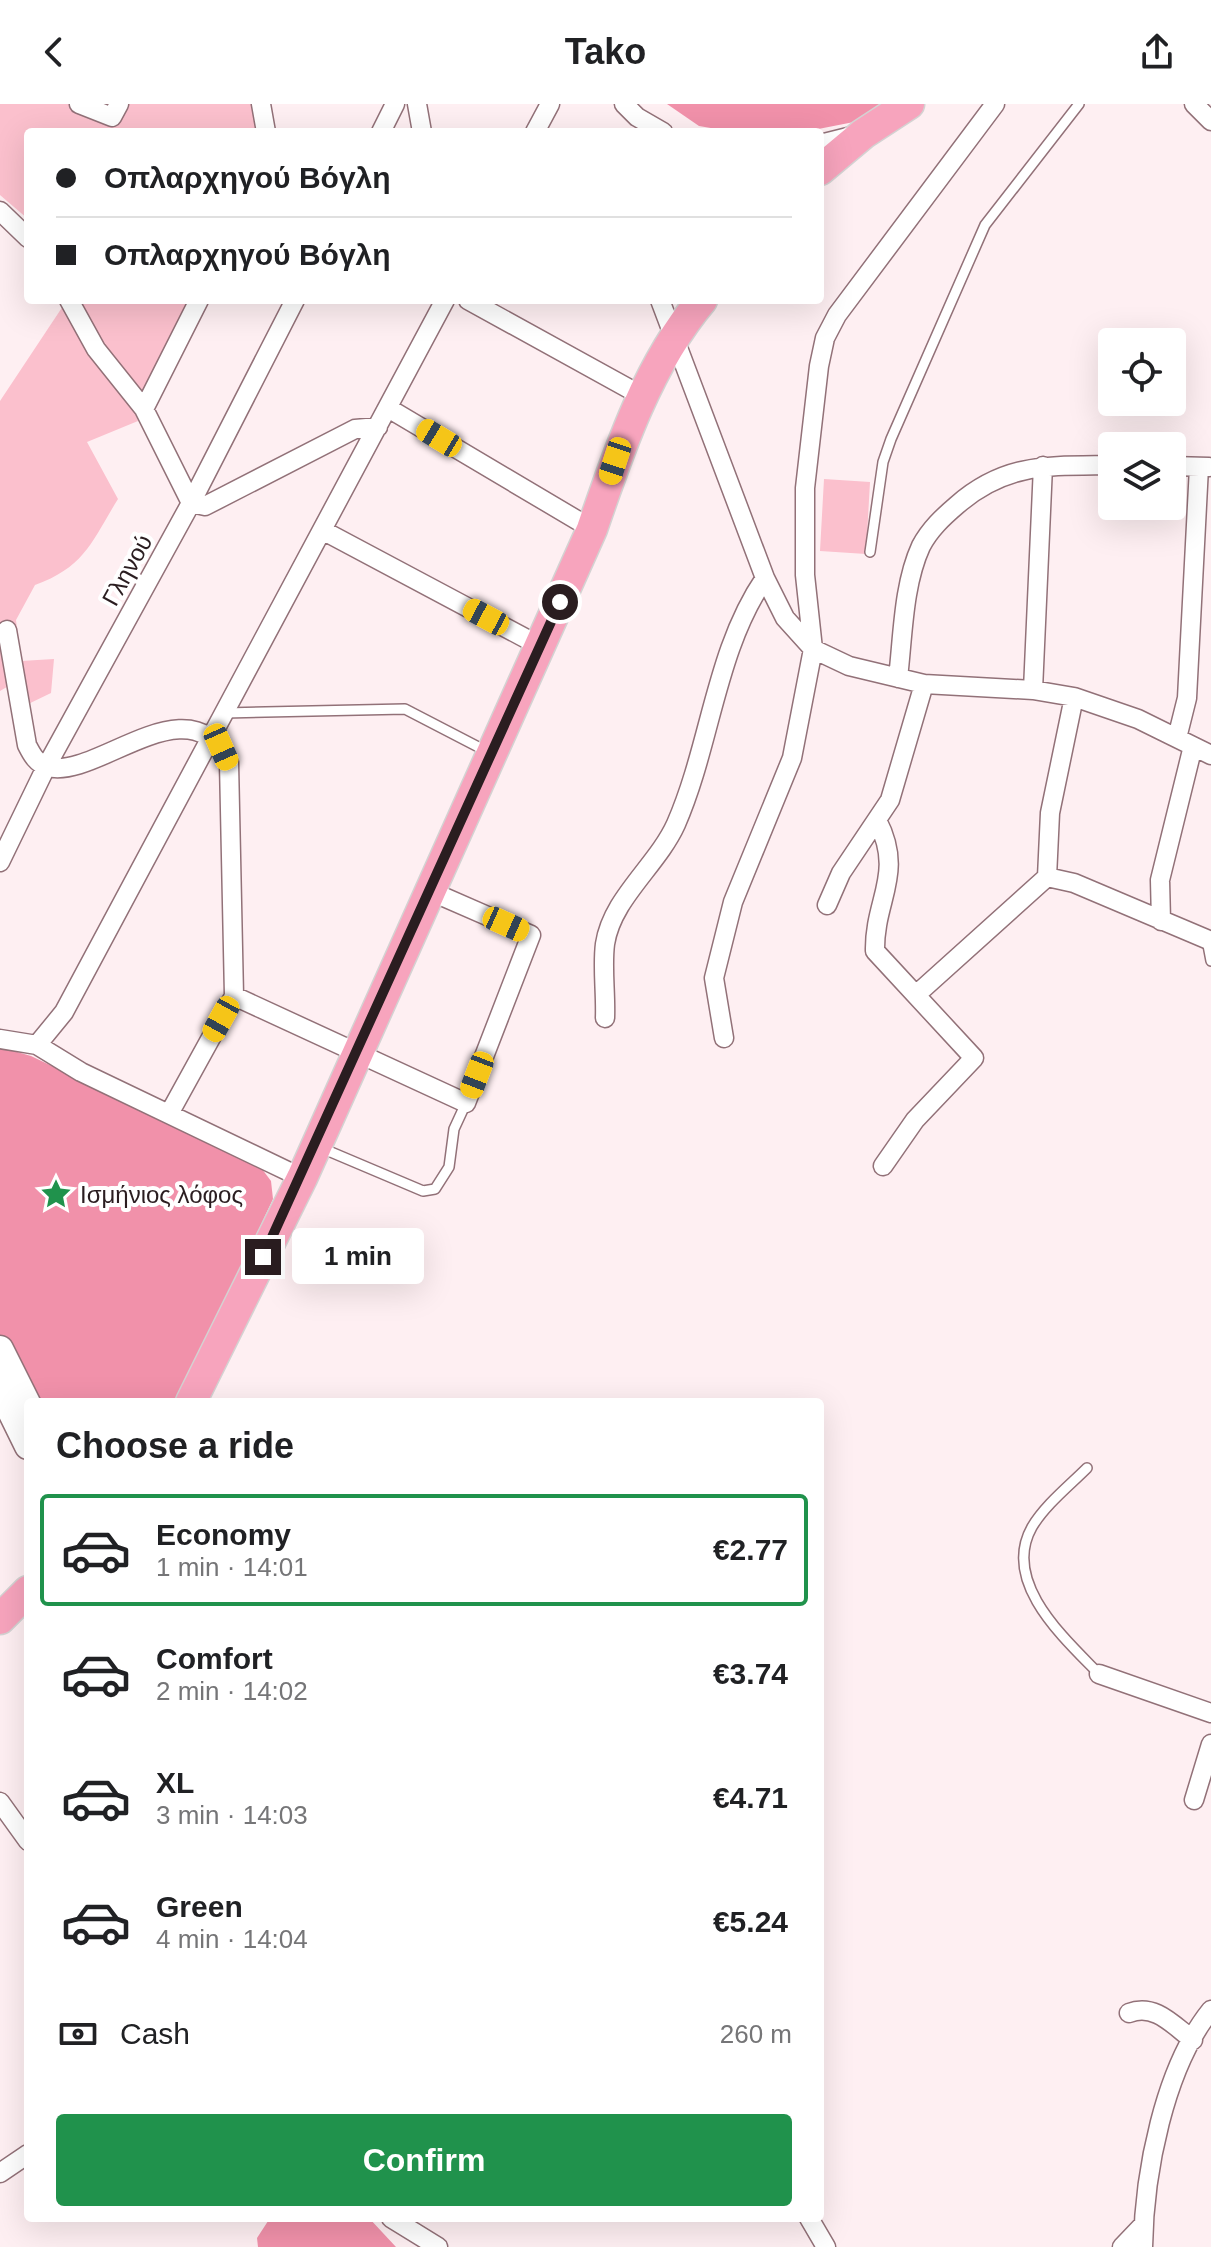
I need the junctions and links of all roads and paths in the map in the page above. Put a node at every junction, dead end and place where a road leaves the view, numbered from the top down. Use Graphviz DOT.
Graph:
graph roads {
  1 [pos="79,104"];
  2 [pos="119,104"];
  3 [pos="261,104"];
  4 [pos="395,104"];
  5 [pos="417,104"];
  6 [pos="550,104"];
  7 [pos="909,104"];
  8 [pos="995,104"];
  9 [pos="1079,104"];
  10 [pos="1194,104"];
  11 [pos="630,118"];
  12 [pos="1211,121"];
  13 [pos="265,128"];
  14 [pos="383,128"];
  15 [pos="421,128"];
  16 [pos="537,128"];
  17 [pos="654,128"];
  18 [pos="863,134"];
  19 [pos="824,143"];
  20 [pos="824,167"];
  21 [pos="0,211"];
  22 [pos="24,234"];
  23 [pos="71,304"];
  24 [pos="197,304"];
  25 [pos="293,304"];
  26 [pos="443,304"];
  27 [pos="475,304"];
  28 [pos="662,304"];
  29 [pos="699,304"];
  30 [pos="675,332"];
  31 [pos="644,397"];
  32 [pos="388,408"];
  33 [pos="144,409"];
  34 [pos="378,427"];
  35 [pos="1098,465"];
  36 [pos="1043,466"];
  37 [pos="1205,467"];
  38 [pos="191,503"];
  39 [pos="592,529"];
  40 [pos="322,530"];
  41 [pos="870,552"];
  42 [pos="765,578"];
  43 [pos="7,630"];
  44 [pos="540,646"];
  45 [pos="813,649"];
  46 [pos="898,678"];
  47 [pos="924,684"];
  48 [pos="1033,690"];
  49 [pos="1074,697"];
  50 [pos="225,713"];
  51 [pos="212,739"];
  52 [pos="1185,742"];
  53 [pos="491,754"];
  54 [pos="1211,755"];
  55 [pos="46,767"];
  56 [pos="877,820"];
  57 [pos="9,827"];
  58 [pos="0,862"];
  59 [pos="1047,877"];
  60 [pos="430,891"];
  61 [pos="827,905"];
  62 [pos="1161,921"];
  63 [pos="1209,941"];
  64 [pos="1211,961"];
  65 [pos="917,994"];
  66 [pos="234,996"];
  67 [pos="605,1018"];
  68 [pos="724,1038"];
  69 [pos="0,1039"];
  70 [pos="37,1045"];
  71 [pos="359,1051"];
  72 [pos="466,1103"];
  73 [pos="169,1114"];
  74 [pos="316,1145"];
  75 [pos="883,1166"];
  76 [pos="302,1178"];
  77 [pos="0,1349"];
  78 [pos="0,1389"];
  79 [pos="24,1398"];
  80 [pos="193,1398"];
  81 [pos="24,1438"];
  82 [pos="1087,1468"];
  83 [pos="24,1595"];
  84 [pos="0,1619"];
  85 [pos="1099,1674"];
  86 [pos="1211,1713"];
  87 [pos="1211,1744"];
  88 [pos="1194,1800"];
  89 [pos="0,1802"];
  90 [pos="24,1835"];
  91 [pos="1211,2010"];
  92 [pos="1129,2013"];
  93 [pos="1193,2040"];
  94 [pos="24,2157"];
  95 [pos="0,2173"];
  96 [pos="397,2222"];
  97 [pos="811,2222"];
  98 [pos="1143,2225"];
  99 [pos="438,2247"];
  100 [pos="826,2247"];
  101 [pos="1122,2247"];
  102 [pos="1143,2247"];
  1 -- 2 [label="street"];
  3 -- 13 [label="street"];
  4 -- 14 [label="street"];
  5 -- 15 [label="street"];
  6 -- 16 [label="street"];
  7 -- 18 [label="main road"];
  8 -- 45 [label="street"];
  9 -- 41 [label="lane"];
  10 -- 12 [label="street"];
  11 -- 17 [label="street"];
  18 -- 19 [label="street"];
  18 -- 20 [label="main road"];
  21 -- 22 [label="street"];
  23 -- 33 [label="street"];
  24 -- 33 [label="street"];
  25 -- 38 [label="street, Γληνού"];
  26 -- 32 [label="street"];
  27 -- 31 [label="street"];
  28 -- 30 [label="street"];
  29 -- 30 [label="main road"];
  30 -- 31 [label="main road"];
  30 -- 42 [label="street"];
  31 -- 39 [label="main road"];
  32 -- 34 [label="street"];
  32 -- 39 [label="street"];
  33 -- 38 [label="street"];
  34 -- 38 [label="street"];
  34 -- 40 [label="street"];
  35 -- 36 [label="street"];
  36 -- 46 [label="street"];
  36 -- 48 [label="street"];
  37 -- 52 [label="street"];
  38 -- 55 [label="street, Γληνού"];
  39 -- 44 [label="main road"];
  40 -- 44 [label="street"];
  40 -- 50 [label="street"];
  42 -- 45 [label="street"];
  42 -- 67 [label="street"];
  43 -- 55 [label="street"];
  44 -- 53 [label="main road"];
  45 -- 46 [label="street"];
  45 -- 68 [label="street"];
  46 -- 47 [label="street"];
  47 -- 48 [label="street"];
  47 -- 56 [label="street"];
  48 -- 49 [label="street"];
  49 -- 52 [label="street"];
  49 -- 59 [label="street"];
  50 -- 51 [label="street"];
  50 -- 53 [label="lane"];
  51 -- 55 [label="street"];
  51 -- 66 [label="street"];
  51 -- 70 [label="street"];
  52 -- 54 [label="street"];
  52 -- 62 [label="street"];
  53 -- 60 [label="main road"];
  55 -- 57 [label="street, Γληνού"];
  56 -- 61 [label="street"];
  56 -- 65 [label="street"];
  57 -- 58 [label="street, Γληνού"];
  59 -- 62 [label="street"];
  59 -- 65 [label="street"];
  60 -- 71 [label="main road"];
  60 -- 72 [label="street"];
  62 -- 63 [label="street"];
  63 -- 64 [label="lane"];
  65 -- 75 [label="street"];
  66 -- 71 [label="street"];
  66 -- 73 [label="street"];
  69 -- 70 [label="street"];
  70 -- 73 [label="street"];
  71 -- 72 [label="street"];
  71 -- 74 [label="main road"];
  72 -- 74 [label="lane"];
  73 -- 76 [label="street"];
  74 -- 76 [label="main road"];
  76 -- 80 [label="main road"];
  77 -- 79 [label="street"];
  78 -- 81 [label="street"];
  82 -- 85 [label="lane"];
  83 -- 84 [label="main road"];
  85 -- 86 [label="street"];
  87 -- 88 [label="street"];
  89 -- 90 [label="street"];
  91 -- 93 [label="street"];
  92 -- 93 [label="street"];
  93 -- 98 [label="street"];
  94 -- 95 [label="street"];
  96 -- 99 [label="street"];
  97 -- 100 [label="street"];
  98 -- 101 [label="street"];
  98 -- 102 [label="street"];
}
